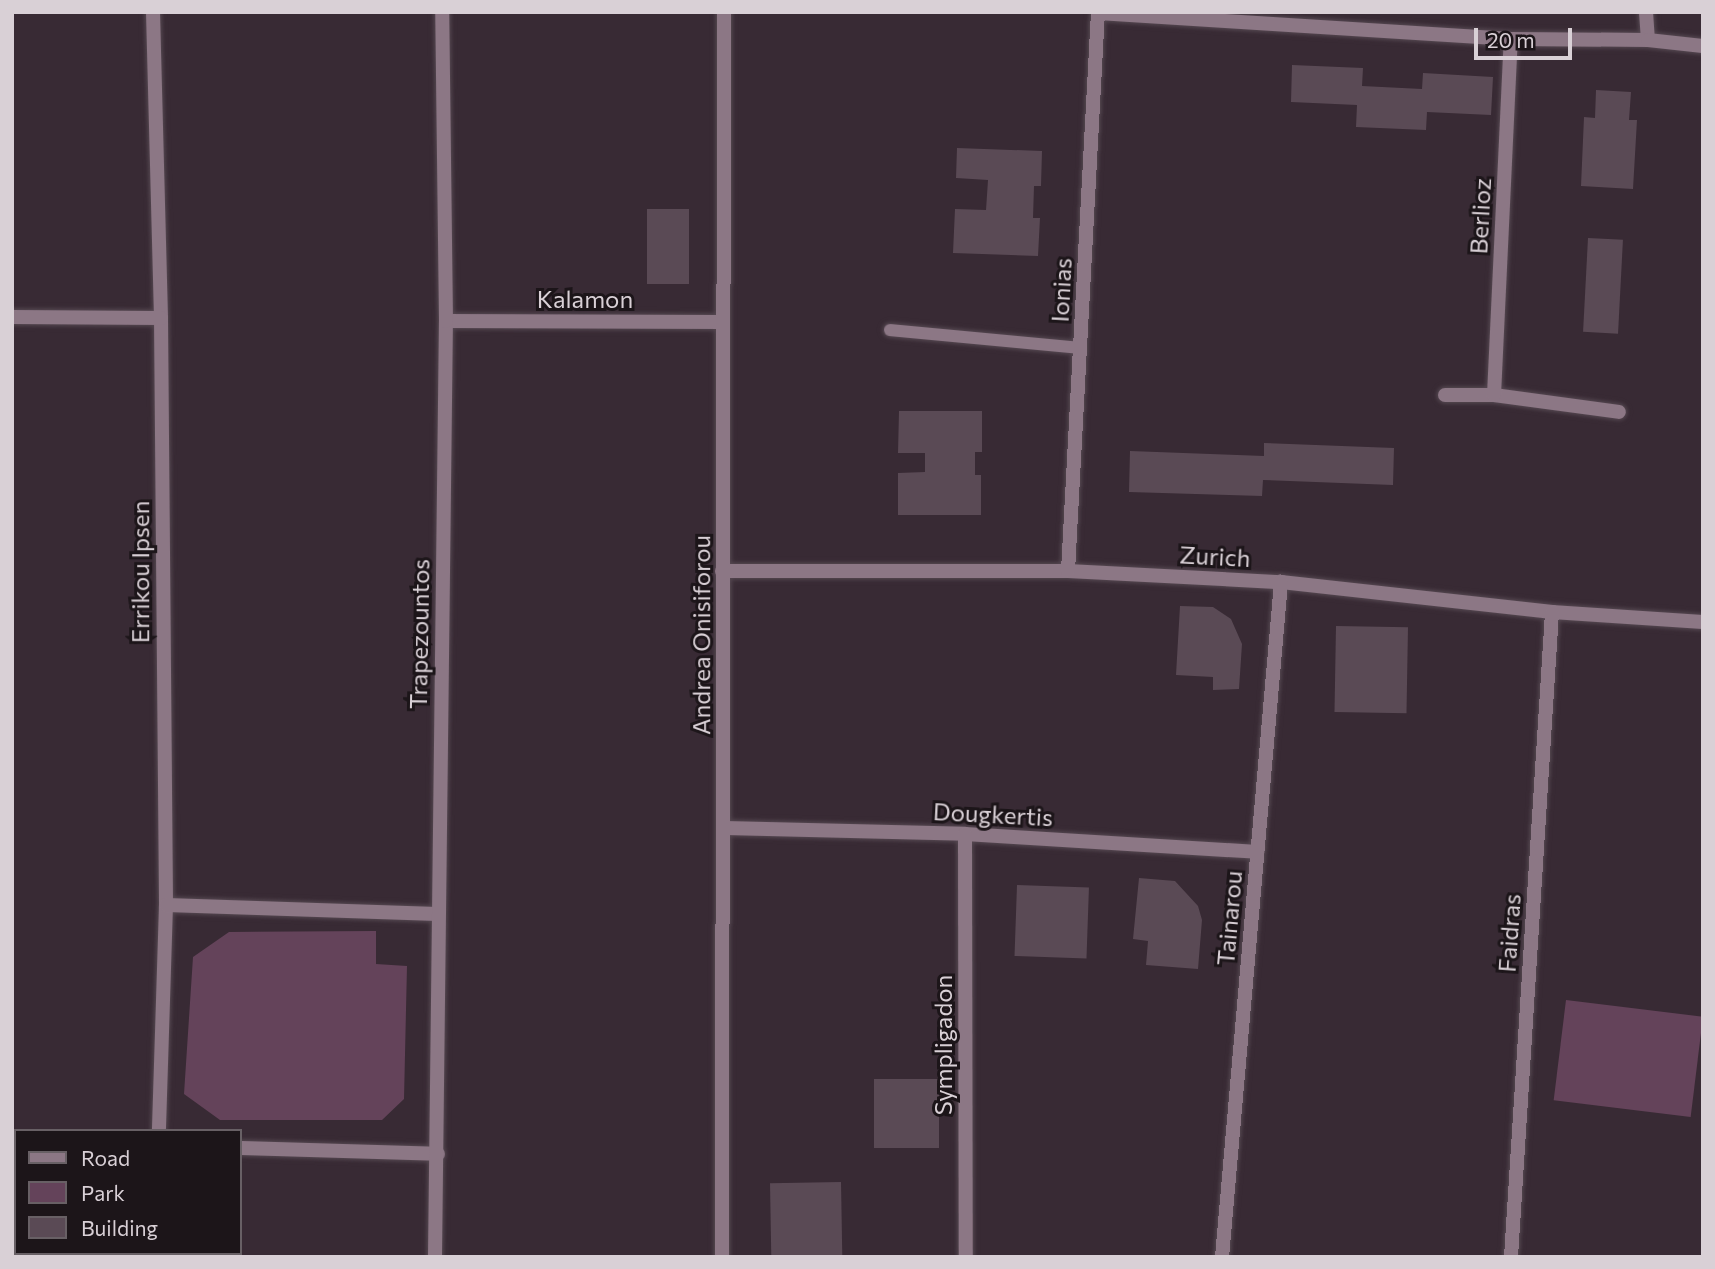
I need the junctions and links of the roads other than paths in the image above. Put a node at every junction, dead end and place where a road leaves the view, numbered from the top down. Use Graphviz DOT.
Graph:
graph roads {
  1 [pos="153,12"];
  2 [pos="442,12"];
  3 [pos="724,12"];
  4 [pos="1646,12"];
  5 [pos="1098,13"];
  6 [pos="1511,39"];
  7 [pos="1648,40"];
  8 [pos="1703,46"];
  9 [pos="12,317"];
  10 [pos="161,318"];
  11 [pos="446,321"];
  12 [pos="723,322"];
  13 [pos="890,330"];
  14 [pos="1080,348"];
  15 [pos="1445,395"];
  16 [pos="1494,395"];
  17 [pos="1619,412"];
  18 [pos="722,571"];
  19 [pos="1068,571"];
  20 [pos="1281,582"];
  21 [pos="1552,612"];
  22 [pos="1703,622"];
  23 [pos="725,828"];
  24 [pos="965,834"];
  25 [pos="1257,852"];
  26 [pos="166,905"];
  27 [pos="438,914"];
  28 [pos="159,1129"];
  29 [pos="242,1148"];
  30 [pos="438,1154"];
  31 [pos="435,1257"];
  32 [pos="722,1257"];
  33 [pos="965,1257"];
  34 [pos="1222,1257"];
  35 [pos="1511,1257"];
  1 -- 10 [label="street, Errikou Ipsen"];
  2 -- 11 [label="street, Trapezountos"];
  3 -- 12 [label="street, Andrea Onisiforou"];
  4 -- 7 [label="street"];
  5 -- 6 [label="street"];
  5 -- 14 [label="street, Ionias"];
  6 -- 7 [label="street"];
  6 -- 16 [label="street, Berlioz"];
  7 -- 8 [label="street"];
  9 -- 10 [label="street"];
  10 -- 26 [label="street, Errikou Ipsen"];
  11 -- 12 [label="street, Kalamon"];
  11 -- 27 [label="street, Trapezountos"];
  12 -- 18 [label="street, Andrea Onisiforou"];
  13 -- 14 [label="lane"];
  14 -- 19 [label="street, Ionias"];
  15 -- 16 [label="street"];
  16 -- 17 [label="street"];
  18 -- 19 [label="street, Zurich"];
  18 -- 23 [label="street, Andrea Onisiforou"];
  19 -- 20 [label="street, Zurich"];
  20 -- 21 [label="street, Zurich"];
  20 -- 25 [label="street, Tainarou"];
  21 -- 22 [label="street, Zurich"];
  21 -- 35 [label="street, Faidras"];
  23 -- 24 [label="street, Dougkertis"];
  23 -- 32 [label="street, Andrea Onisiforou"];
  24 -- 25 [label="street, Dougkertis"];
  24 -- 33 [label="street, Sympligadon"];
  25 -- 34 [label="street, Tainarou"];
  26 -- 27 [label="street"];
  26 -- 28 [label="street, Errikou Ipsen"];
  27 -- 30 [label="street, Trapezountos"];
  29 -- 30 [label="street"];
  30 -- 31 [label="street, Trapezountos"];
}
